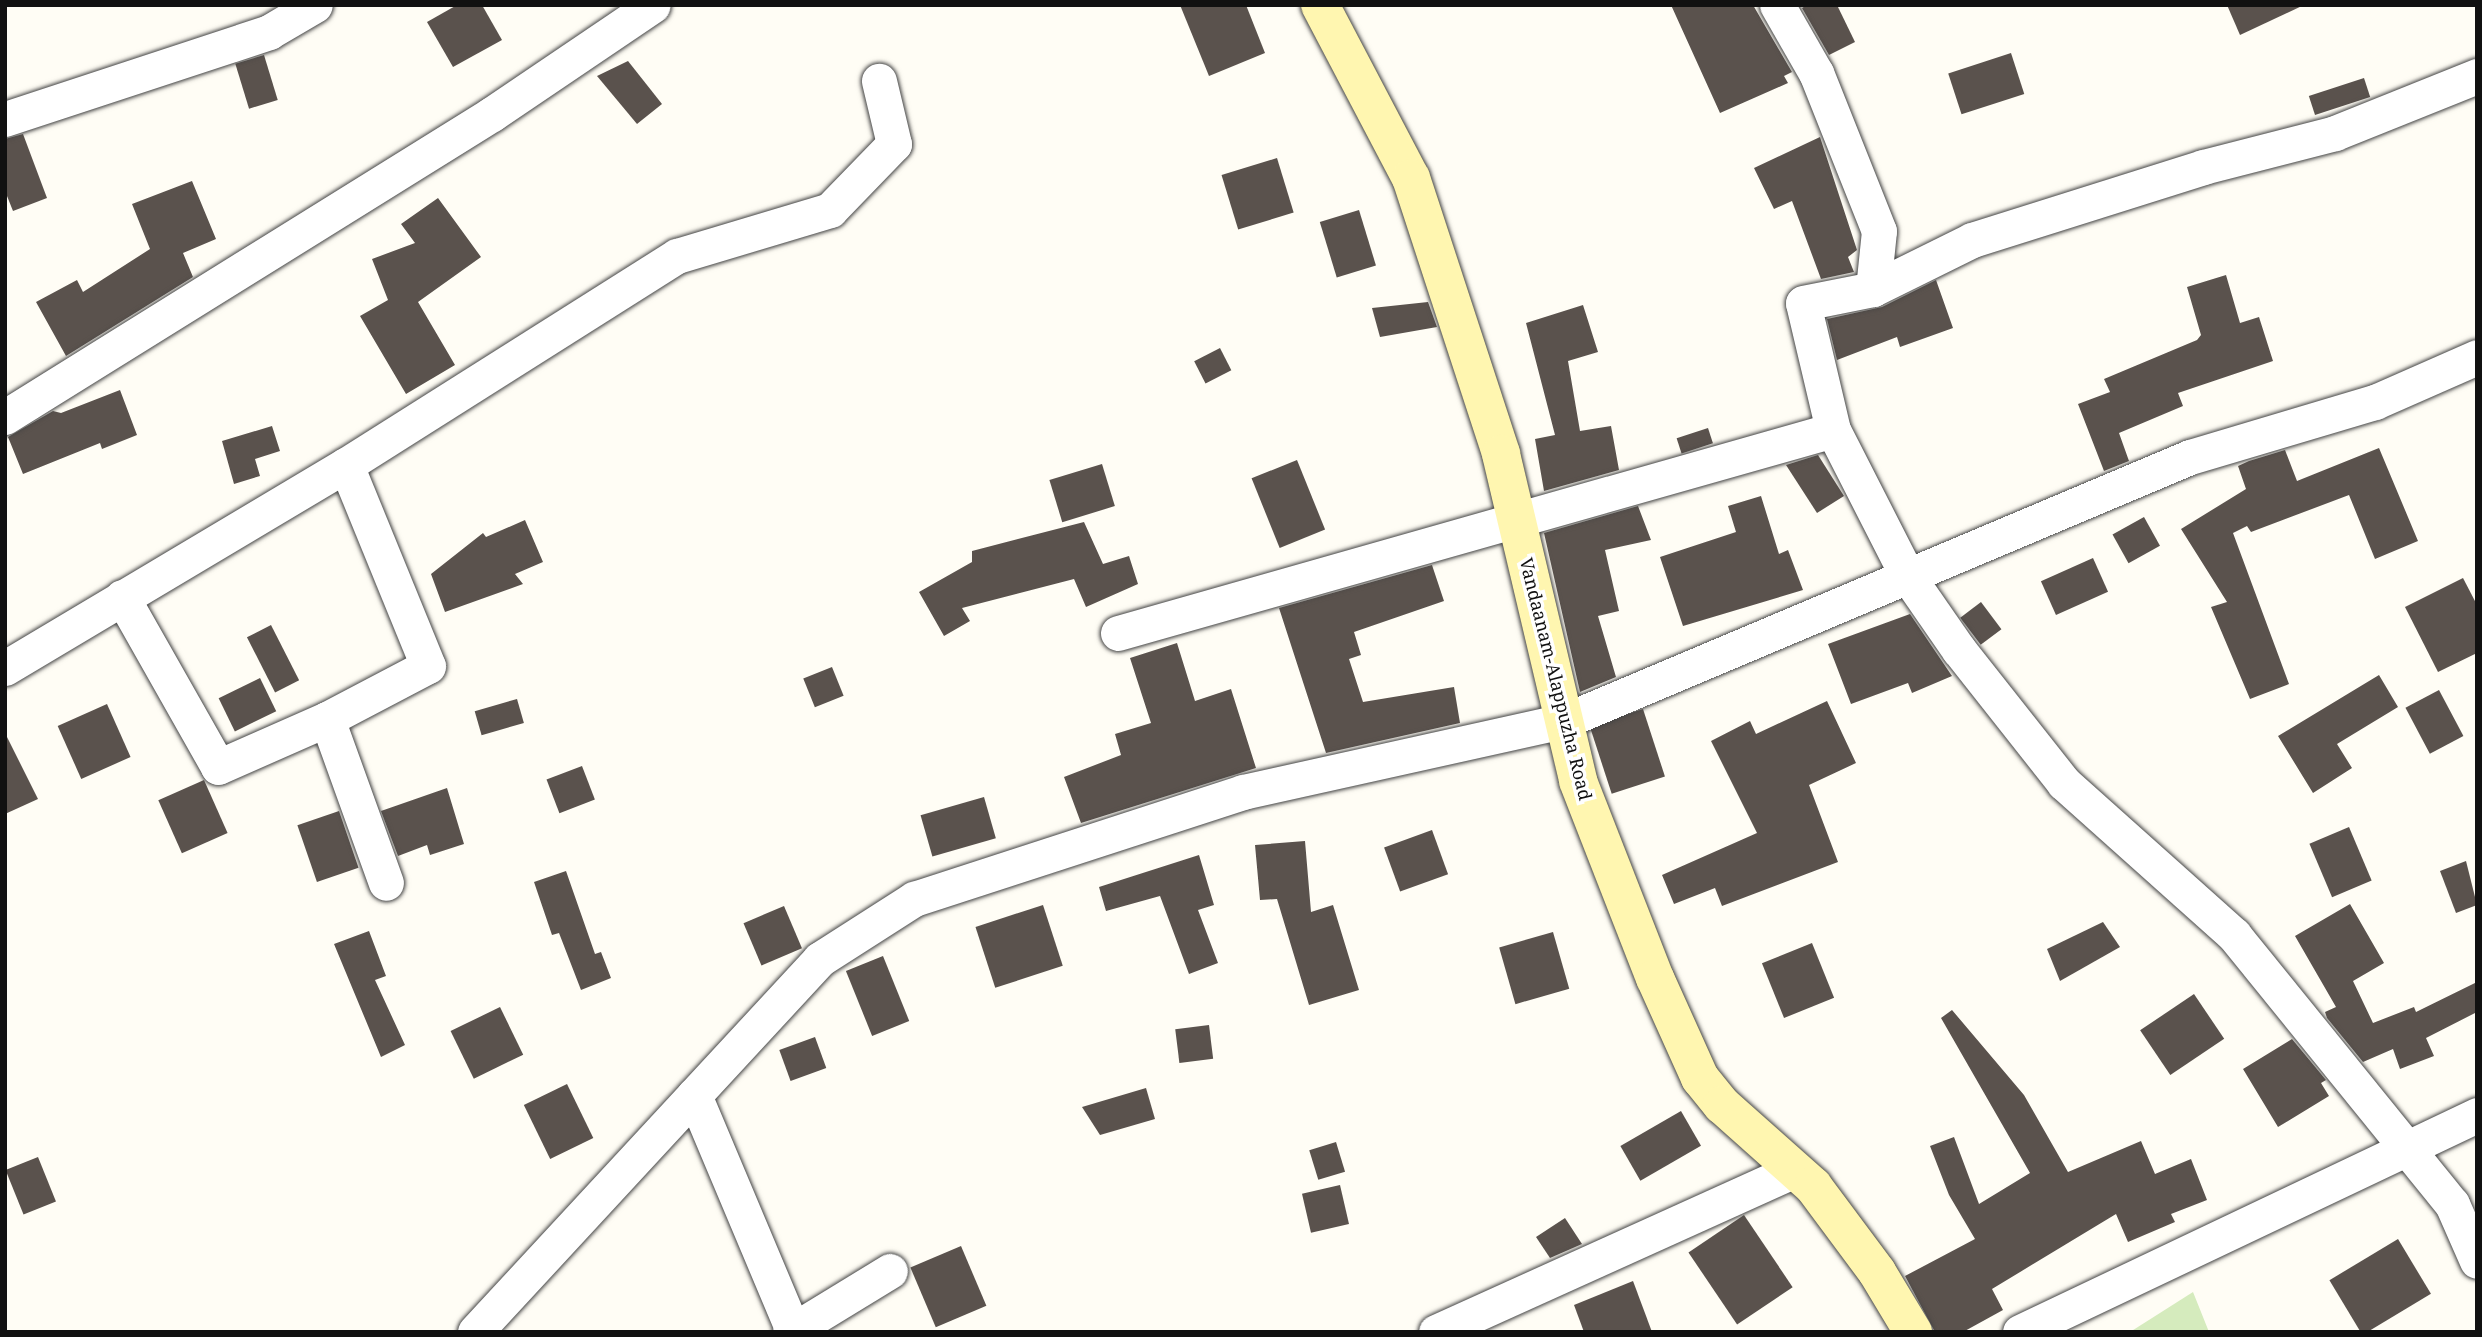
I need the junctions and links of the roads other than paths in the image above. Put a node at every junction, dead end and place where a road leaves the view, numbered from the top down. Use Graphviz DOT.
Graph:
graph roads {
  1 [pos="315,5"];
  2 [pos="653,5"];
  3 [pos="1320,5"];
  4 [pos="1777,5"];
  5 [pos="2477,76"];
  6 [pos="879,81"];
  7 [pos="5,119"];
  8 [pos="1873,289"];
  9 [pos="2477,358"];
  10 [pos="5,417"];
  11 [pos="1833,430"];
  12 [pos="346,465"];
  13 [pos="1517,523"];
  14 [pos="1907,575"];
  15 [pos="122,597"];
  16 [pos="1118,632"];
  17 [pos="5,668"];
  18 [pos="327,719"];
  19 [pos="1564,721"];
  20 [pos="386,883"];
  21 [pos="694,1095"];
  22 [pos="2477,1115"];
  23 [pos="2408,1152"];
  24 [pos="1794,1170"];
  25 [pos="2477,1261"];
  26 [pos="890,1271"];
  27 [pos="792,1331"];
  28 [pos="475,1332"];
  29 [pos="1436,1332"];
  30 [pos="1913,1332"];
  31 [pos="2020,1332"];
  1 -- 7 [label="street"];
  2 -- 10 [label="street"];
  3 -- 13 [label="main road, Vandaanam-Alappuzha Road"];
  4 -- 8 [label="street"];
  5 -- 8 [label="street"];
  6 -- 12 [label="street"];
  8 -- 11 [label="street"];
  9 -- 14 [label="street"];
  11 -- 13 [label="street"];
  11 -- 14 [label="street"];
  12 -- 15 [label="street"];
  12 -- 18 [label="street"];
  13 -- 16 [label="street"];
  13 -- 19 [label="main road, Vandaanam-Alappuzha Road"];
  14 -- 19 [label="street"];
  14 -- 23 [label="street"];
  15 -- 17 [label="street"];
  15 -- 18 [label="street"];
  18 -- 20 [label="street"];
  19 -- 21 [label="street"];
  19 -- 24 [label="main road, Vandaanam-Alappuzha Road"];
  21 -- 27 [label="street"];
  21 -- 28 [label="street"];
  22 -- 23 [label="street"];
  23 -- 25 [label="street"];
  23 -- 31 [label="street"];
  24 -- 29 [label="street"];
  24 -- 30 [label="main road, Vandaanam-Alappuzha Road"];
  26 -- 27 [label="street"];
}
